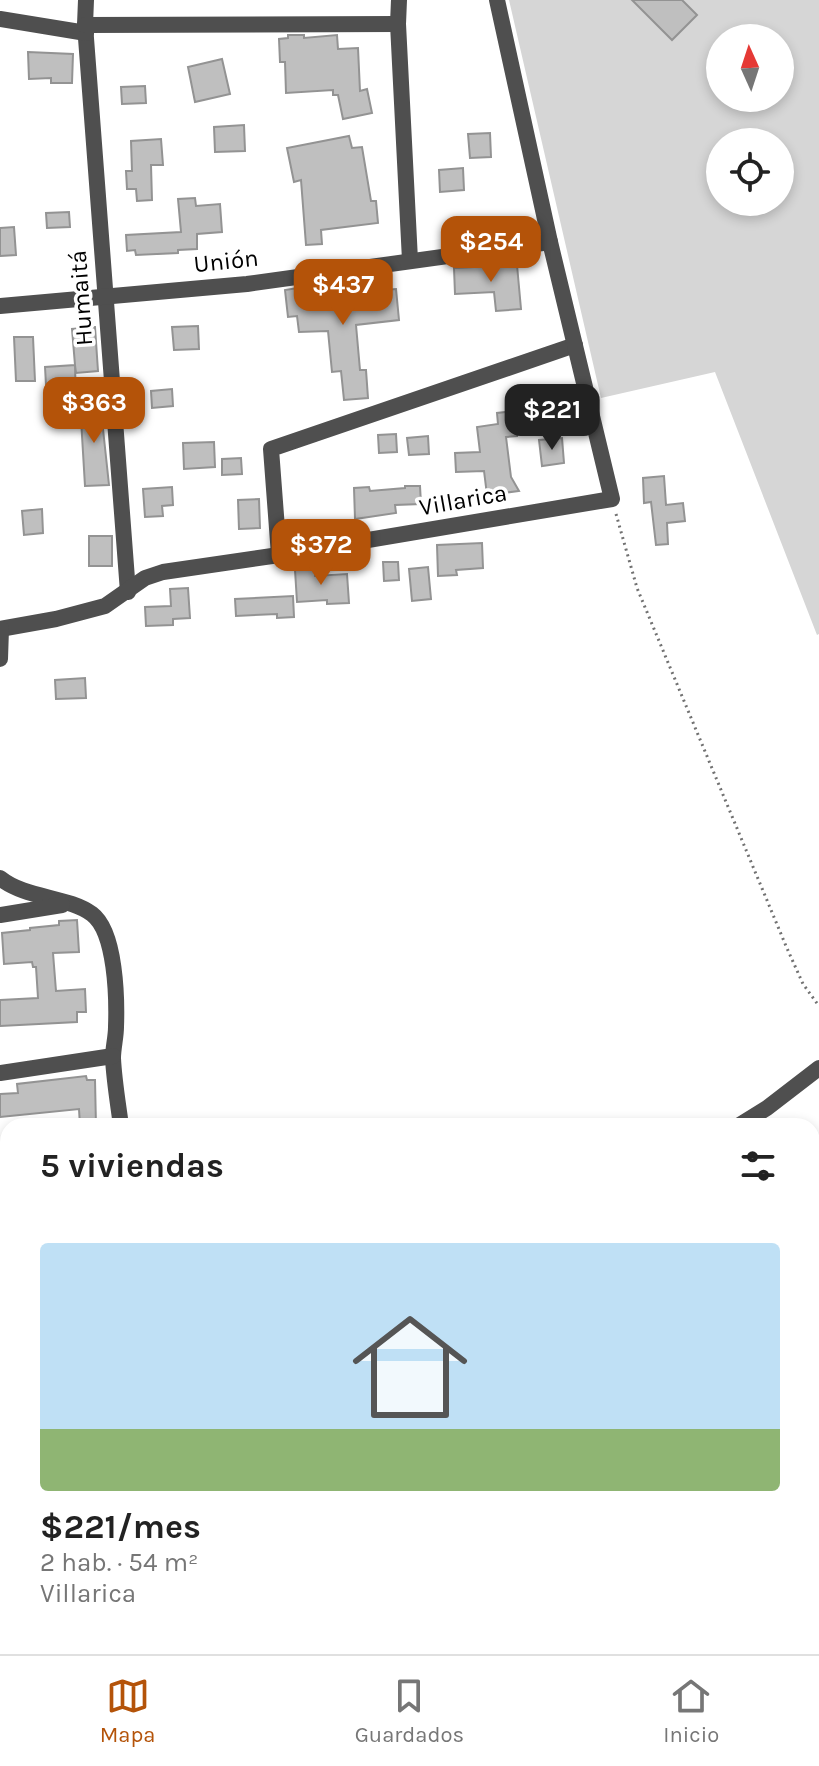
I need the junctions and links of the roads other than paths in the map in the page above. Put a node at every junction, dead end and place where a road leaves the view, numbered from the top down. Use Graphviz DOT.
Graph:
graph roads {
  1 [pos="86,0"];
  2 [pos="399,0"];
  3 [pos="497,0"];
  4 [pos="0,19"];
  5 [pos="398,24"];
  6 [pos="85,29"];
  7 [pos="550,242"];
  8 [pos="410,260"];
  9 [pos="105,296"];
  10 [pos="0,306"];
  11 [pos="575,345"];
  12 [pos="279,555"];
  13 [pos="128,592"];
  14 [pos="0,629"];
  15 [pos="0,659"];
  16 [pos="0,878"];
  17 [pos="68,904"];
  18 [pos="0,915"];
  19 [pos="113,1056"];
  20 [pos="819,1068"];
  21 [pos="0,1073"];
  22 [pos="120,1118"];
  23 [pos="749,1118"];
  1 -- 6 [label="street, Humaitá"];
  2 -- 5 [label="street"];
  3 -- 7 [label="street"];
  4 -- 6 [label="street"];
  5 -- 6 [label="street"];
  5 -- 8 [label="street"];
  6 -- 9 [label="street, Humaitá"];
  7 -- 8 [label="street, Unión"];
  7 -- 11 [label="street"];
  8 -- 9 [label="street, Unión"];
  9 -- 10 [label="street, Unión"];
  9 -- 13 [label="street, Humaitá"];
  11 -- 12 [label="street"];
  11 -- 12 [label="street, Villarica"];
  12 -- 13 [label="street, Villarica"];
  13 -- 14 [label="street, Villarica"];
  14 -- 15 [label="street"];
  16 -- 17 [label="street"];
  17 -- 18 [label="street"];
  17 -- 19 [label="street"];
  19 -- 21 [label="street"];
  19 -- 22 [label="street"];
  20 -- 23 [label="street"];
}
